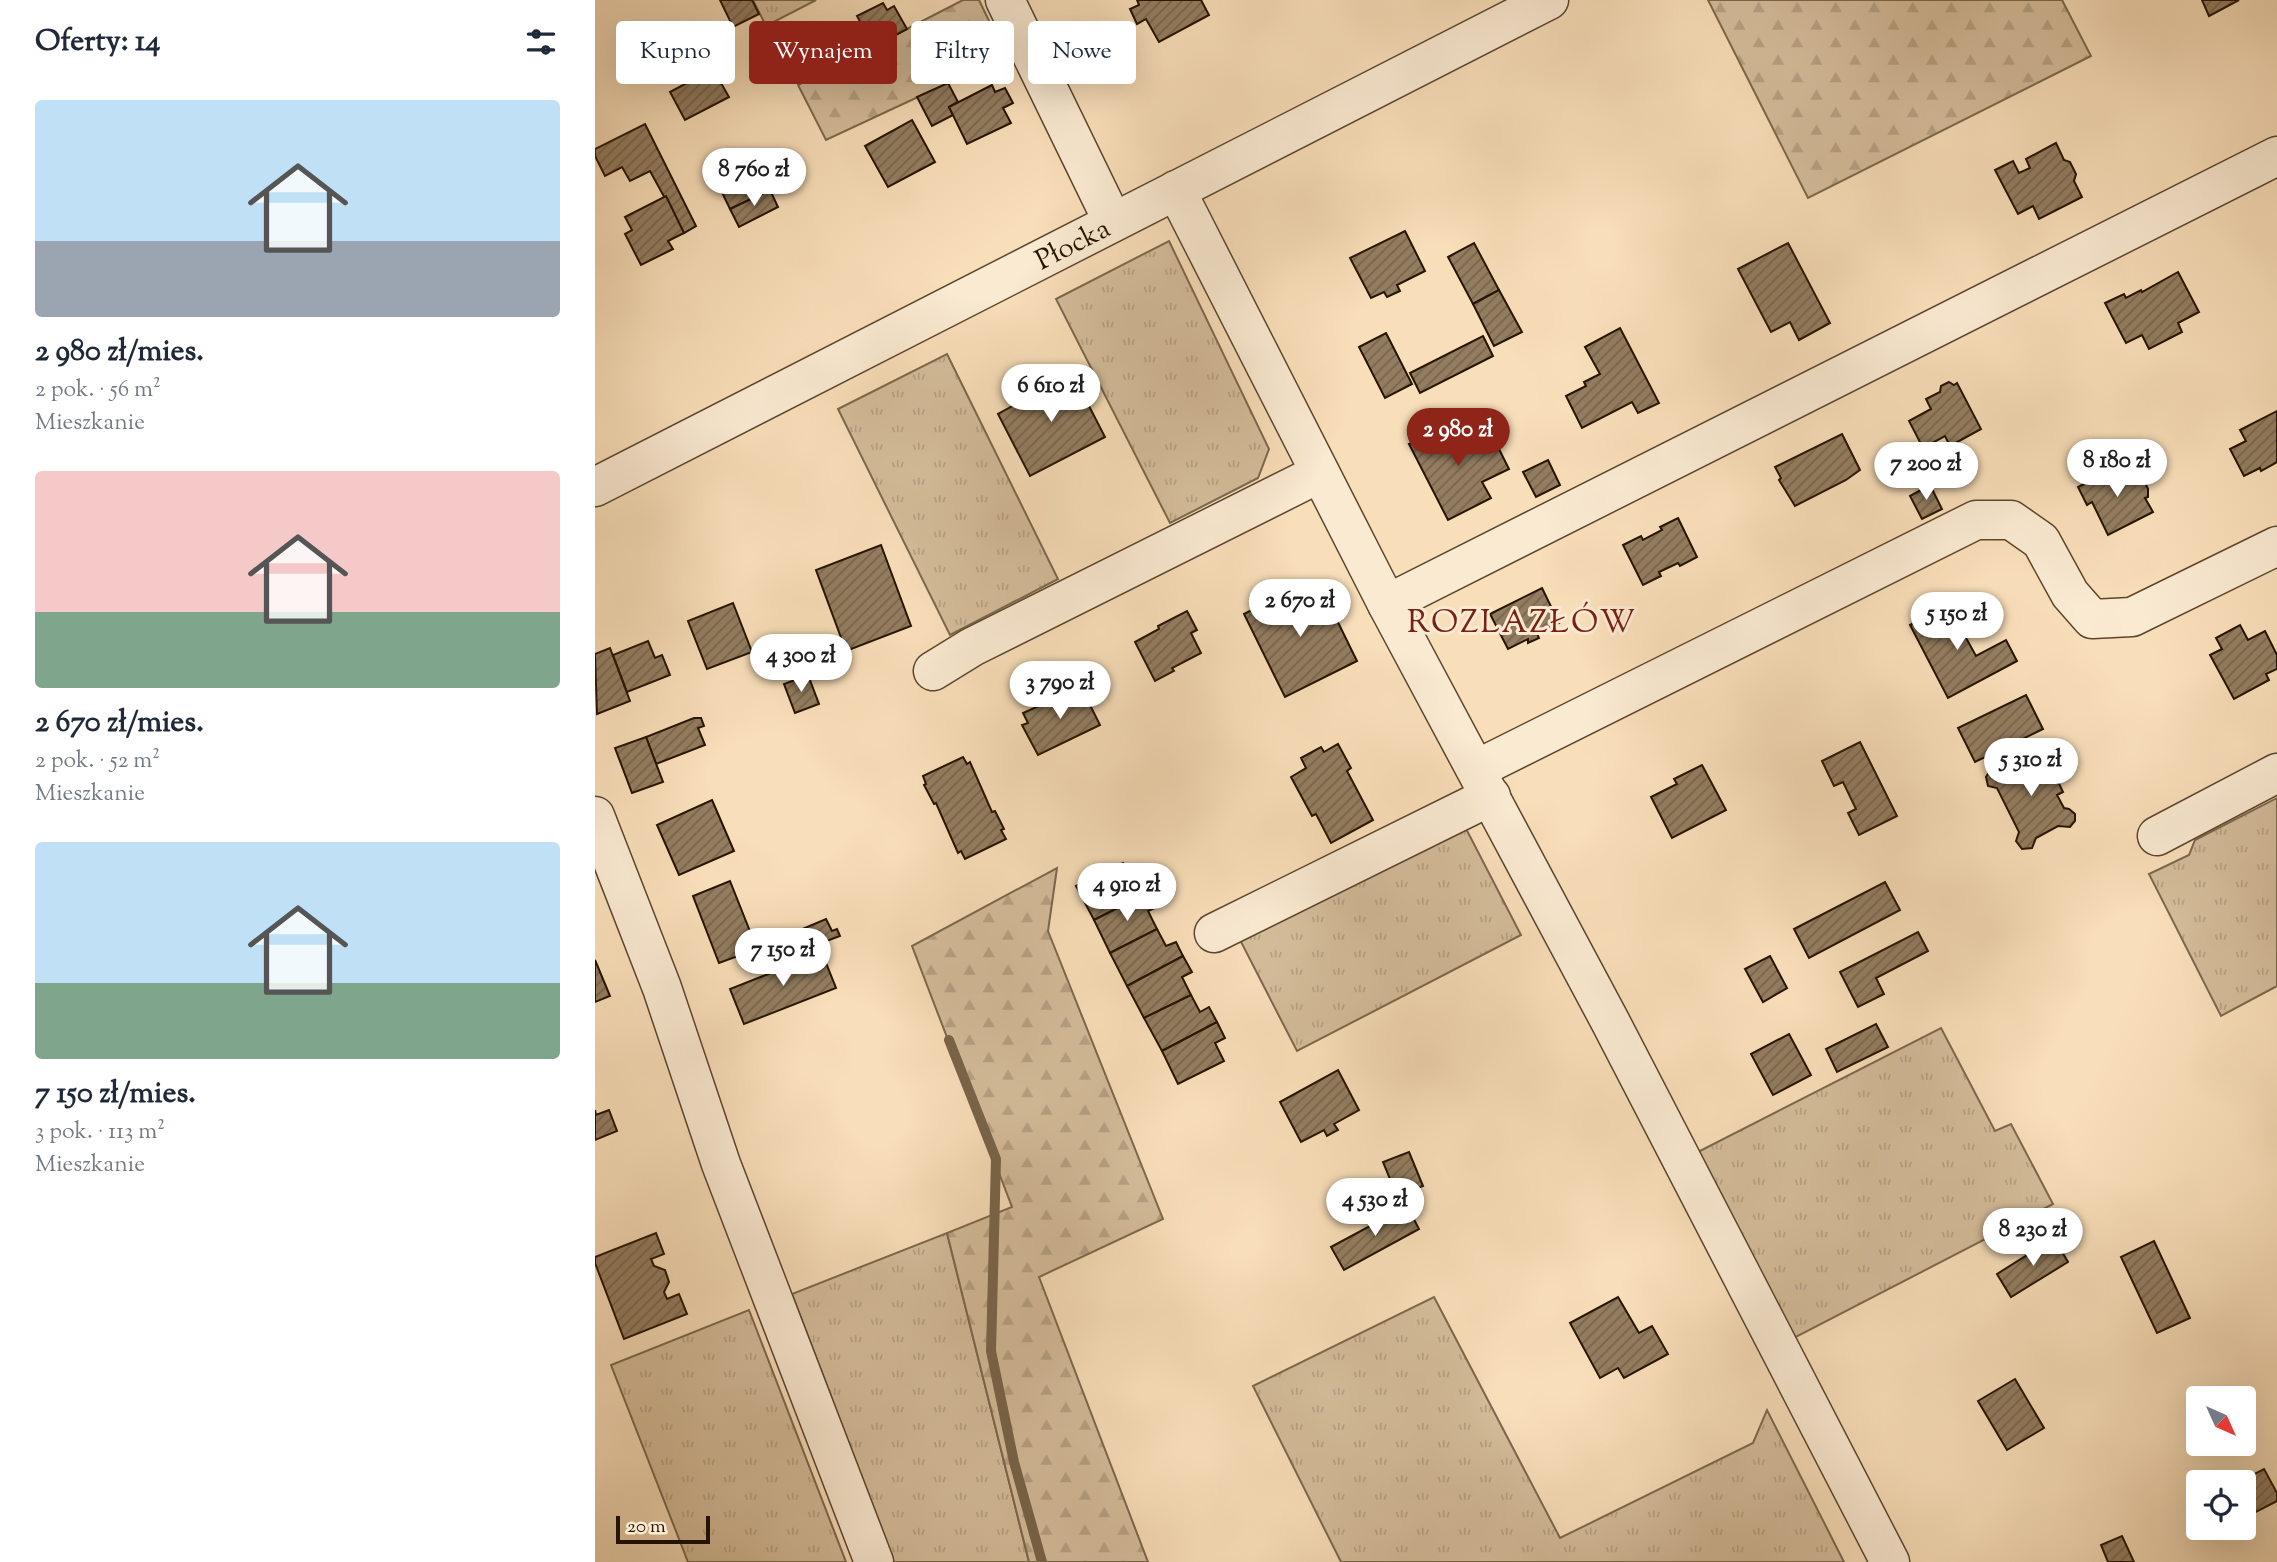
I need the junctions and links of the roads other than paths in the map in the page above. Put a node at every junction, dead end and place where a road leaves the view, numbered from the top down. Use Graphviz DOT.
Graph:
graph roads {
  1 [pos="1005,0"];
  2 [pos="1549,0"];
  3 [pos="2277,156"];
  4 [pos="1176,190"];
  5 [pos="1113,222"];
  6 [pos="1320,473"];
  7 [pos="595,487"];
  8 [pos="2277,546"];
  9 [pos="1387,604"];
  10 [pos="933,671"];
  11 [pos="2277,773"];
  12 [pos="1484,783"];
  13 [pos="595,816"];
  14 [pos="2157,836"];
  15 [pos="1214,933"];
  16 [pos="874,1562"];
  17 [pos="1890,1562"];
  1 -- 5 [label="street"];
  2 -- 4 [label="street, Płocka"];
  3 -- 9 [label="street"];
  4 -- 5 [label="street, Płocka"];
  4 -- 6 [label="street"];
  5 -- 7 [label="street, Płocka"];
  6 -- 9 [label="street"];
  6 -- 10 [label="street"];
  8 -- 12 [label="street"];
  9 -- 12 [label="street"];
  11 -- 14 [label="street"];
  12 -- 15 [label="street"];
  12 -- 17 [label="street"];
  13 -- 16 [label="street"];
}
